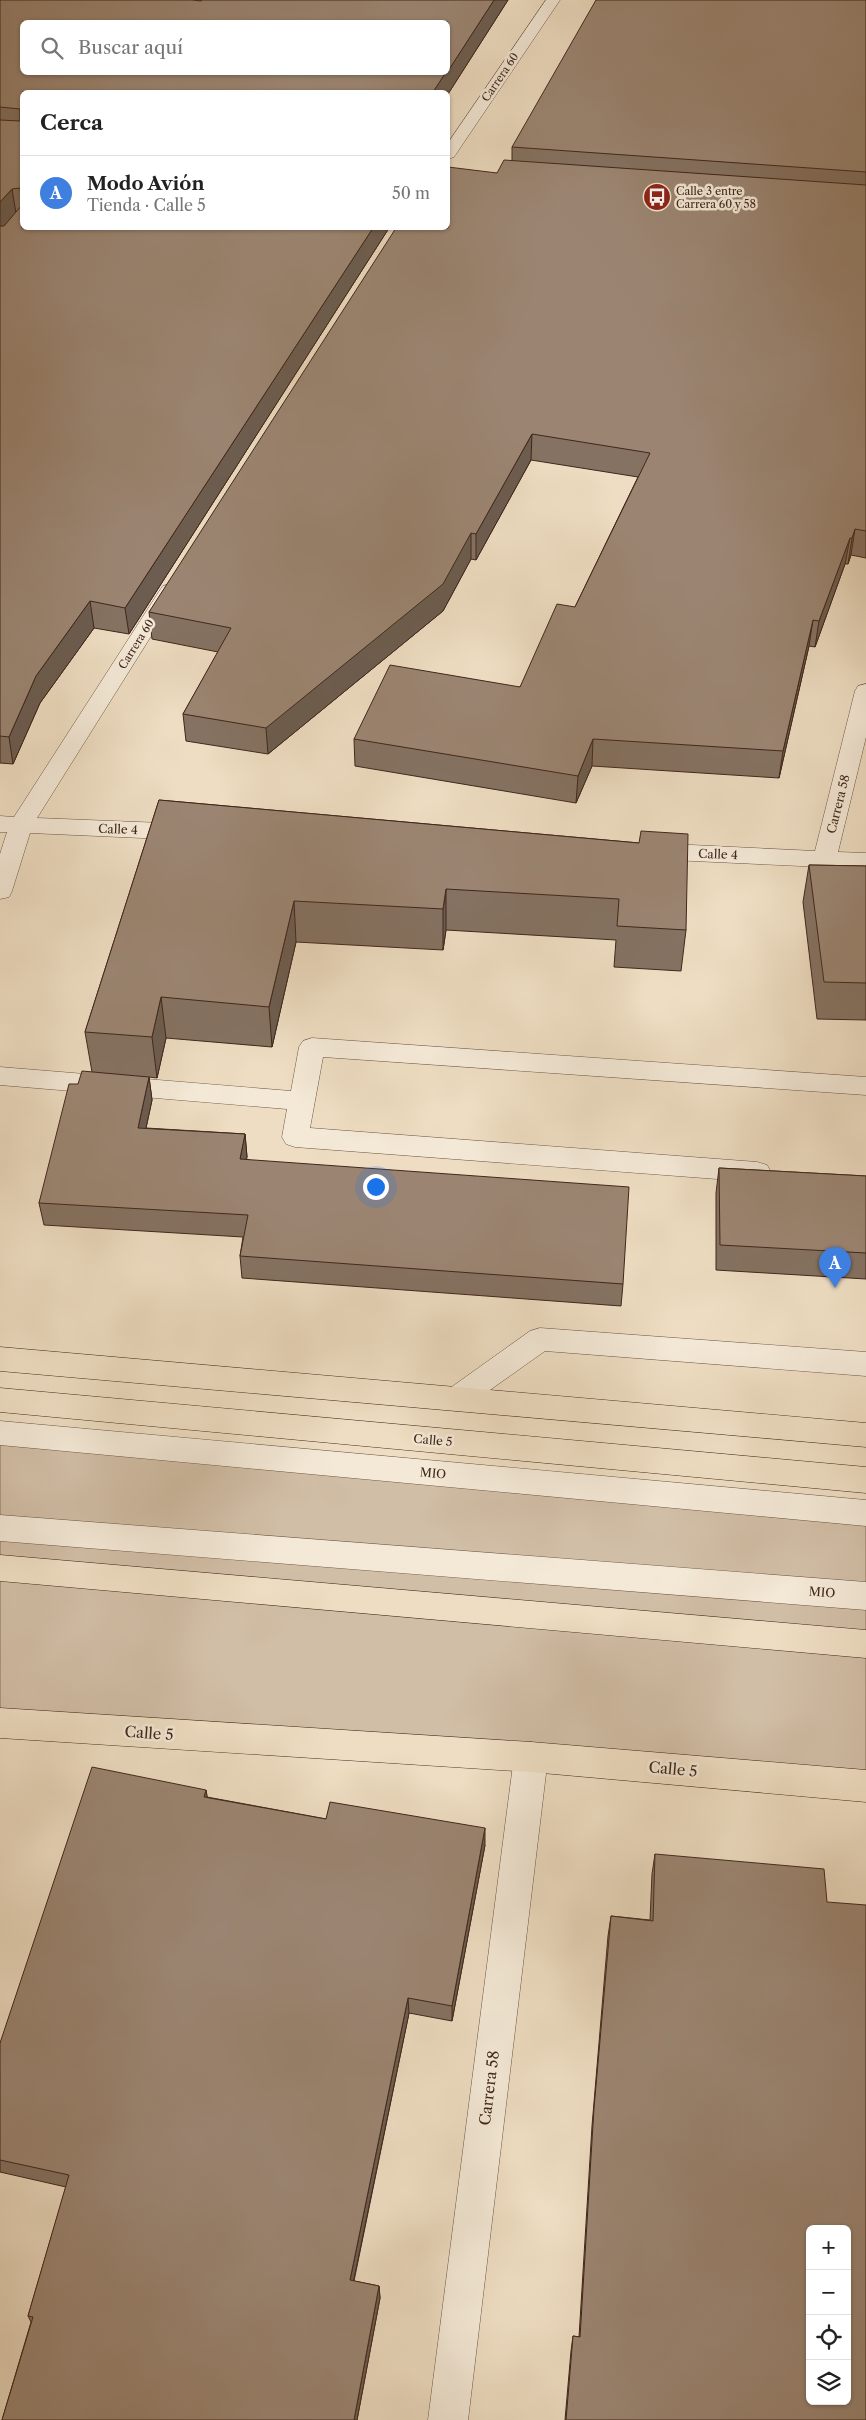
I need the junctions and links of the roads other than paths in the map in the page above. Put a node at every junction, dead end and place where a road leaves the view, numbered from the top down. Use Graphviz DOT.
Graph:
graph roads {
  1 [pos="553,0"];
  2 [pos="450,151"];
  3 [pos="181,572"];
  4 [pos="866,691"];
  5 [pos="11,824"];
  6 [pos="210,832"];
  7 [pos="626,850"];
  8 [pos="825,858"];
  9 [pos="866,861"];
  10 [pos="0,891"];
  11 [pos="0,1076"];
  12 [pos="866,1086"];
  13 [pos="302,1101"];
  14 [pos="778,1173"];
  15 [pos="0,1359"];
  16 [pos="866,1364"];
  17 [pos="456,1399"];
  18 [pos="0,1400"];
  19 [pos="0,1433"];
  20 [pos="866,1435"];
  21 [pos="866,1480"];
  22 [pos="866,1512"];
  23 [pos="0,1528"];
  24 [pos="0,1568"];
  25 [pos="866,1596"];
  26 [pos="866,1644"];
  27 [pos="0,1723"];
  28 [pos="531,1757"];
  29 [pos="866,1786"];
  30 [pos="448,2420"];
  1 -- 2 [label="street, Carrera 60"];
  3 -- 5 [label="street, Carrera 60"];
  4 -- 8 [label="street, Carrera 58"];
  5 -- 6 [label="street, Calle 4"];
  5 -- 10 [label="street, Carrera 60"];
  7 -- 8 [label="street, Calle 4"];
  8 -- 9 [label="street, Calle 4"];
  11 -- 13 [label="street"];
  12 -- 13 [label="street"];
  13 -- 14 [label="street"];
  15 -- 17 [label="main road"];
  16 -- 17 [label="street"];
  17 -- 20 [label="main road"];
  18 -- 21 [label="main road, Calle 5"];
  19 -- 22 [label="street, MIO"];
  23 -- 25 [label="street, MIO"];
  24 -- 26 [label="main road"];
  27 -- 28 [label="main road, Calle 5"];
  28 -- 29 [label="main road, Calle 5"];
  28 -- 30 [label="street, Carrera 58"];
}
